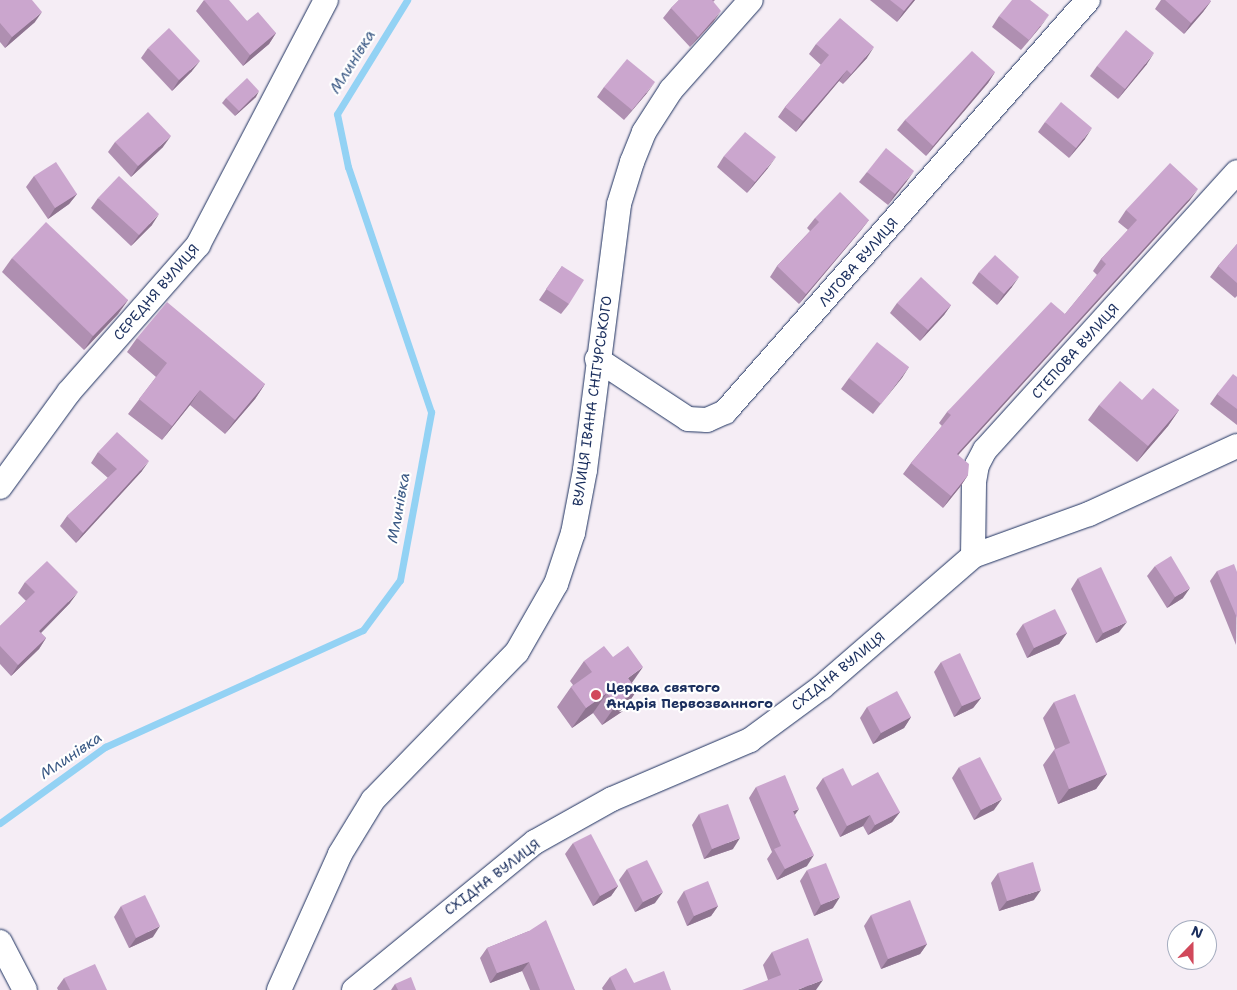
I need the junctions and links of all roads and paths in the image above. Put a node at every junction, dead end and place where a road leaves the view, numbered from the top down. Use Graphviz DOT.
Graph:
graph roads {
  1 [pos="326,0"];
  2 [pos="751,0"];
  3 [pos="1088,0"];
  4 [pos="1237,172"];
  5 [pos="597,358"];
  6 [pos="1237,446"];
  7 [pos="0,487"];
  8 [pos="973,556"];
  9 [pos="0,942"];
  10 [pos="26,990"];
  11 [pos="279,990"];
  12 [pos="354,990"];
  1 -- 7 [label="street, СЕРЕДНЯ ВУЛИЦЯ"];
  2 -- 5 [label="street, ВУЛИЦЯ ІВАНА СНІГУРСЬКОГО"];
  3 -- 5 [label="street, ЛУГОВА ВУЛИЦЯ"];
  4 -- 8 [label="street, СТЕПОВА ВУЛИЦЯ"];
  5 -- 11 [label="street, ВУЛИЦЯ ІВАНА СНІГУРСЬКОГО"];
  6 -- 8 [label="street, СХІДНА ВУЛИЦЯ"];
  8 -- 12 [label="street, СХІДНА ВУЛИЦЯ"];
  9 -- 10 [label="street"];
}
